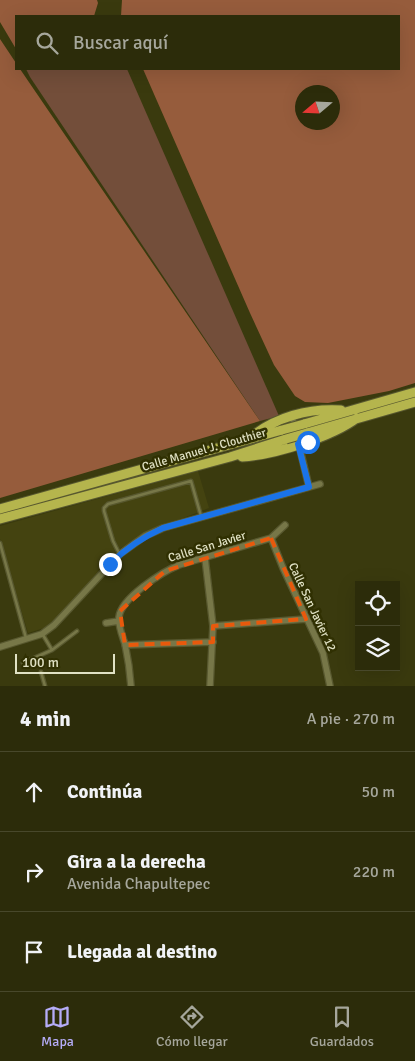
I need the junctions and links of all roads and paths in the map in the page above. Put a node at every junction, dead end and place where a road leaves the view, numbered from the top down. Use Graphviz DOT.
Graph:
graph roads {
  1 [pos="415,392"];
  2 [pos="415,402"];
  3 [pos="348,411"];
  4 [pos="292,416"];
  5 [pos="357,418"];
  6 [pos="305,428"];
  7 [pos="246,440"];
  8 [pos="298,444"];
  9 [pos="230,457"];
  10 [pos="320,484"];
  11 [pos="309,487"];
  12 [pos="0,509"];
  13 [pos="202,517"];
  14 [pos="0,519"];
  15 [pos="285,525"];
  16 [pos="271,538"];
  17 [pos="0,543"];
  18 [pos="120,554"];
  19 [pos="205,558"];
  20 [pos="119,618"];
  21 [pos="306,619"];
  22 [pos="106,623"];
  23 [pos="213,626"];
  24 [pos="77,631"];
  25 [pos="42,634"];
  26 [pos="26,640"];
  27 [pos="212,642"];
  28 [pos="125,645"];
  29 [pos="0,648"];
  30 [pos="52,650"];
  31 [pos="23,663"];
  32 [pos="41,672"];
  33 [pos="45,686"];
  34 [pos="131,686"];
  35 [pos="210,686"];
  36 [pos="330,686"];
  1 -- 3 [label="main road, Calle Manuel J. Clouthier"];
  2 -- 5 [label="main road, Calle Manuel J. Clouthier"];
  3 -- 4 [label="main road"];
  3 -- 6 [label="main road, Calle Manuel J. Clouthier"];
  4 -- 7 [label="main road"];
  4 -- 8 [label="street"];
  5 -- 6 [label="main road, Calle Manuel J. Clouthier"];
  5 -- 8 [label="main road"];
  6 -- 7 [label="main road, Calle Manuel J. Clouthier, bridge"];
  6 -- 9 [label="main road, Calle Manuel J. Clouthier, bridge"];
  7 -- 12 [label="main road, Calle Manuel J. Clouthier"];
  8 -- 9 [label="main road"];
  8 -- 11 [label="street"];
  9 -- 14 [label="main road, Calle Manuel J. Clouthier"];
  10 -- 11 [label="street"];
  11 -- 13 [label="street"];
  13 -- 18 [label="street"];
  13 -- 18 [label="lane"];
  15 -- 16 [label="street, Calle San Javier"];
  16 -- 19 [label="street, Calle San Javier"];
  16 -- 21 [label="street, Calle San Javier 12"];
  17 -- 26 [label="lane"];
  18 -- 25 [label="street"];
  19 -- 20 [label="street, Calle San Javier"];
  19 -- 23 [label="street"];
  20 -- 22 [label="street"];
  20 -- 28 [label="street"];
  21 -- 23 [label="street"];
  21 -- 36 [label="street, Calle San Javier 12"];
  23 -- 27 [label="street"];
  24 -- 30 [label="lane"];
  25 -- 26 [label="street"];
  25 -- 30 [label="lane"];
  26 -- 29 [label="street"];
  27 -- 28 [label="street"];
  27 -- 35 [label="street"];
  28 -- 34 [label="street"];
  30 -- 31 [label="lane"];
  32 -- 33 [label="lane"];
}
